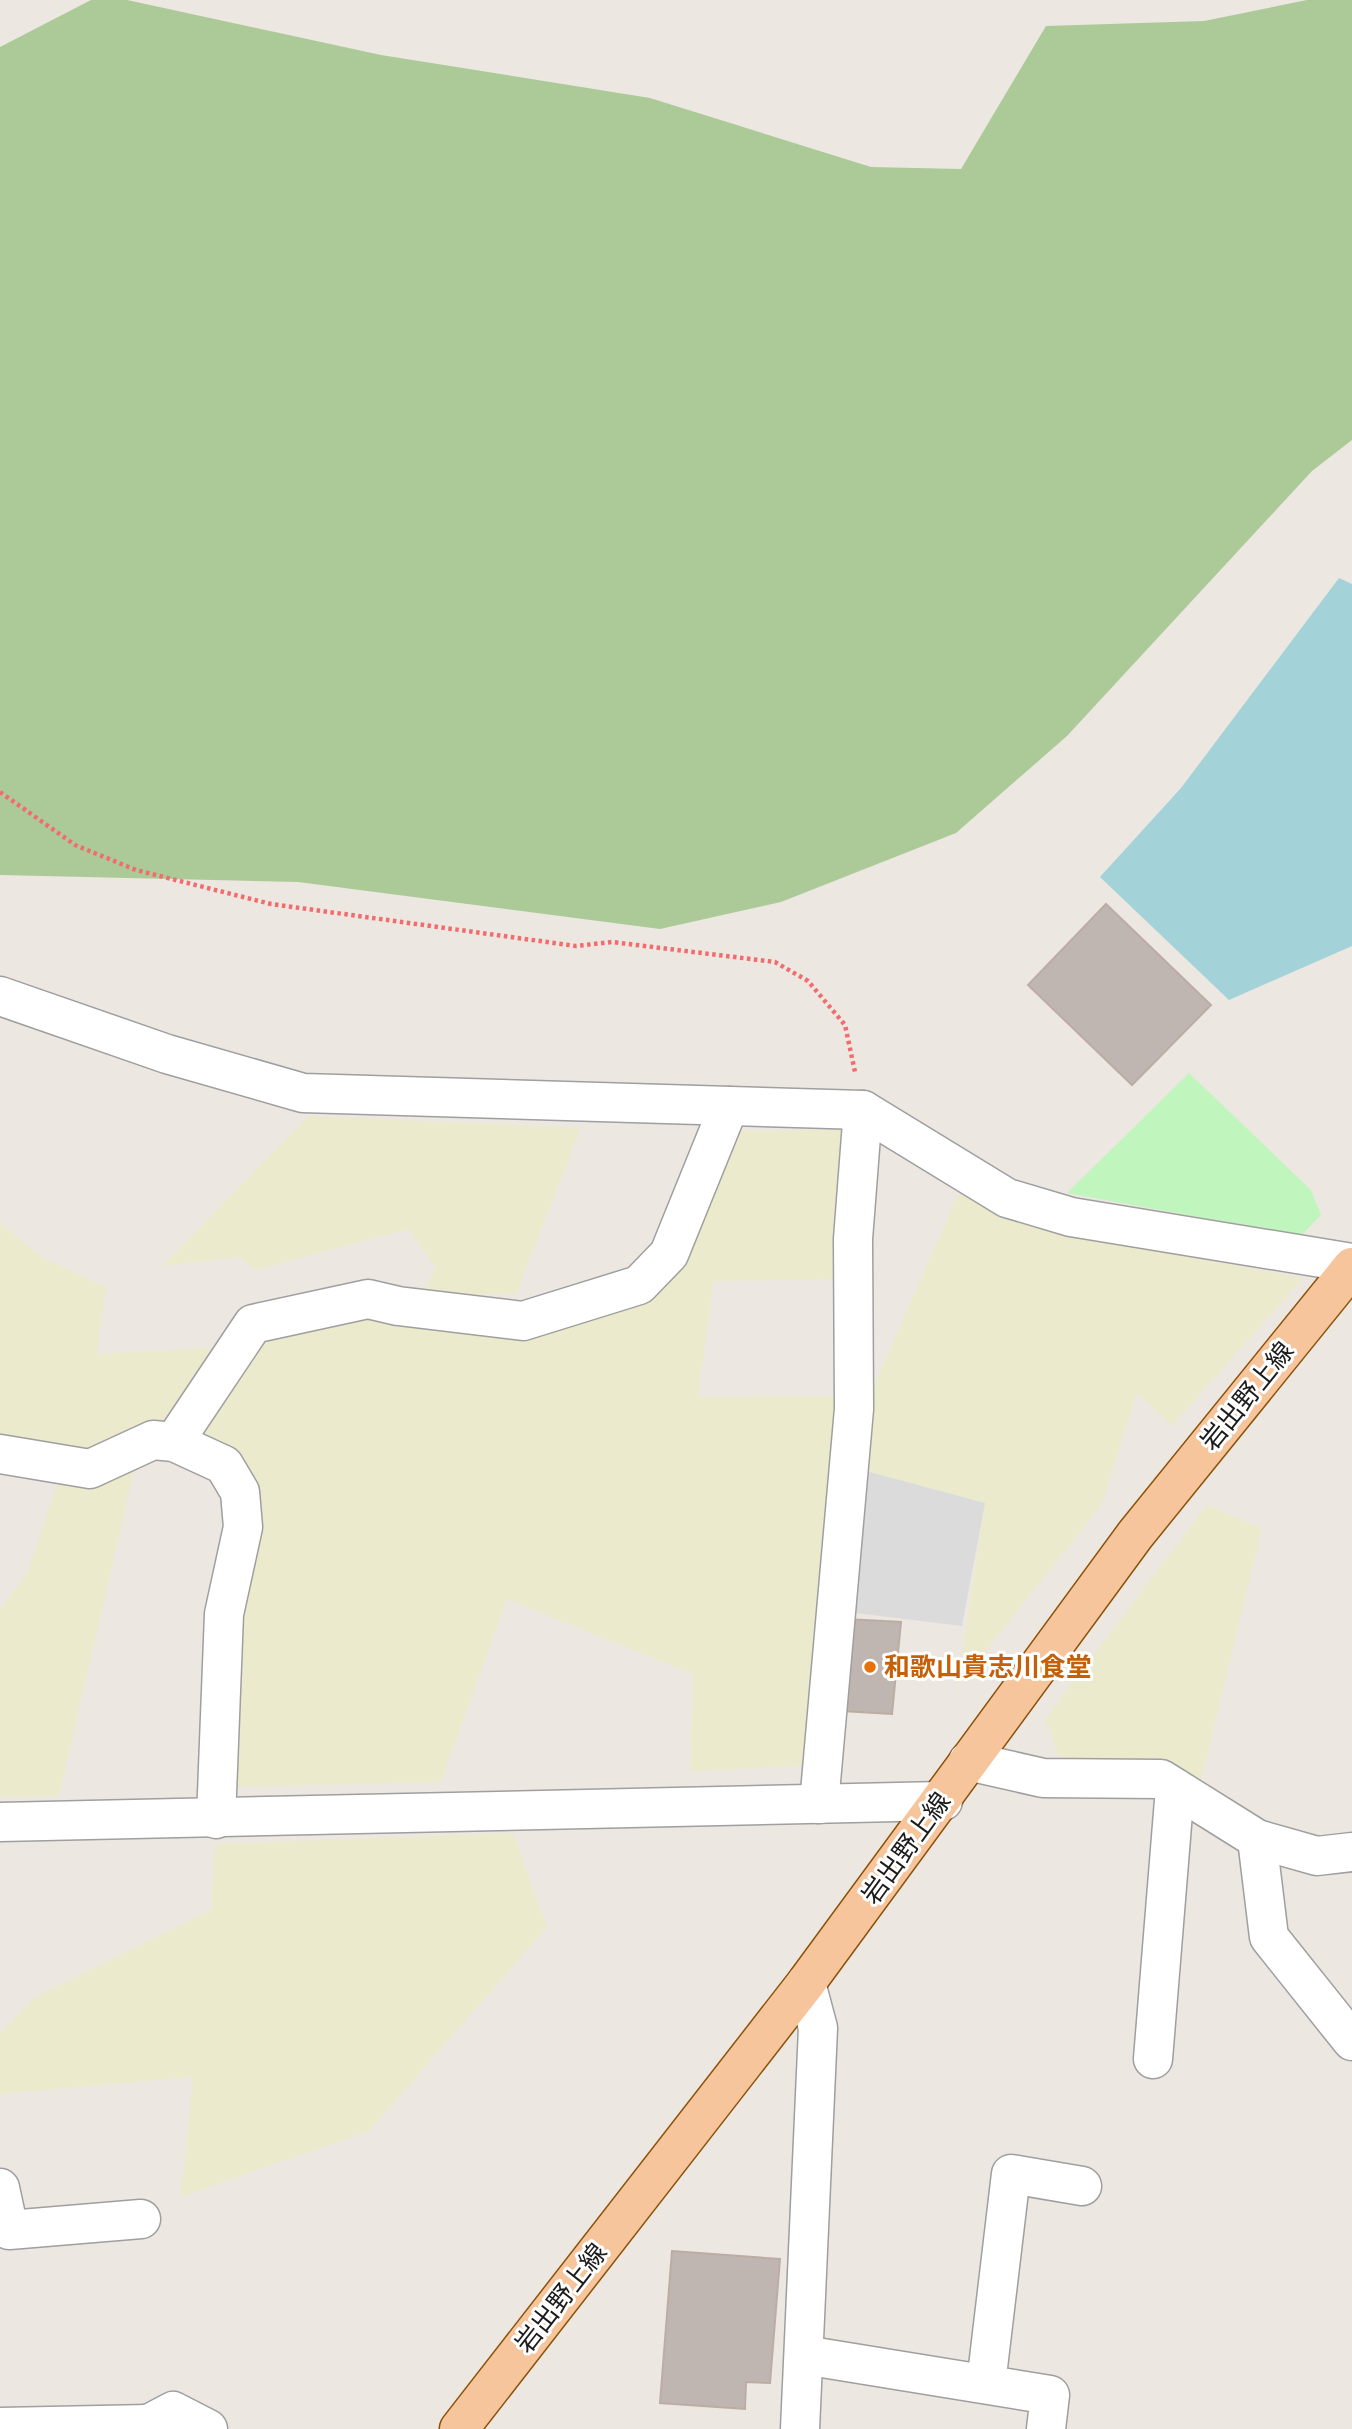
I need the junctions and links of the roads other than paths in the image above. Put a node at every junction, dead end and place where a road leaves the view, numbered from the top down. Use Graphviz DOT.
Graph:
graph roads {
  1 [pos="0,996"];
  2 [pos="729,1106"];
  3 [pos="863,1110"];
  4 [pos="1352,1265"];
  5 [pos="174,1442"];
  6 [pos="0,1454"];
  7 [pos="968,1761"];
  8 [pos="1175,1788"];
  9 [pos="943,1801"];
  10 [pos="819,1804"];
  11 [pos="216,1819"];
  12 [pos="0,1822"];
  13 [pos="1257,1839"];
  14 [pos="1352,1852"];
  15 [pos="806,1983"];
  16 [pos="1352,2041"];
  17 [pos="1153,2059"];
  18 [pos="1082,2186"];
  19 [pos="0,2188"];
  20 [pos="141,2219"];
  21 [pos="804,2355"];
  22 [pos="986,2384"];
  23 [pos="144,2426"];
  24 [pos="0,2427"];
  25 [pos="208,2429"];
  26 [pos="459,2429"];
  27 [pos="800,2429"];
  28 [pos="1046,2429"];
  1 -- 2 [label="street"];
  2 -- 3 [label="street"];
  2 -- 5 [label="street"];
  3 -- 4 [label="street"];
  3 -- 10 [label="street"];
  4 -- 7 [label="main road, 岩出野上線"];
  5 -- 6 [label="street"];
  5 -- 11 [label="street"];
  7 -- 8 [label="street"];
  7 -- 9 [label="main road, 岩出野上線"];
  8 -- 13 [label="street"];
  8 -- 17 [label="street"];
  9 -- 10 [label="street"];
  9 -- 15 [label="main road, 岩出野上線"];
  10 -- 11 [label="street"];
  11 -- 12 [label="street"];
  13 -- 14 [label="street"];
  13 -- 16 [label="street"];
  15 -- 21 [label="street"];
  15 -- 26 [label="main road, 岩出野上線"];
  18 -- 22 [label="street"];
  19 -- 20 [label="street"];
  21 -- 22 [label="street"];
  21 -- 27 [label="street"];
  22 -- 28 [label="street"];
  23 -- 24 [label="street"];
  23 -- 25 [label="street"];
}
